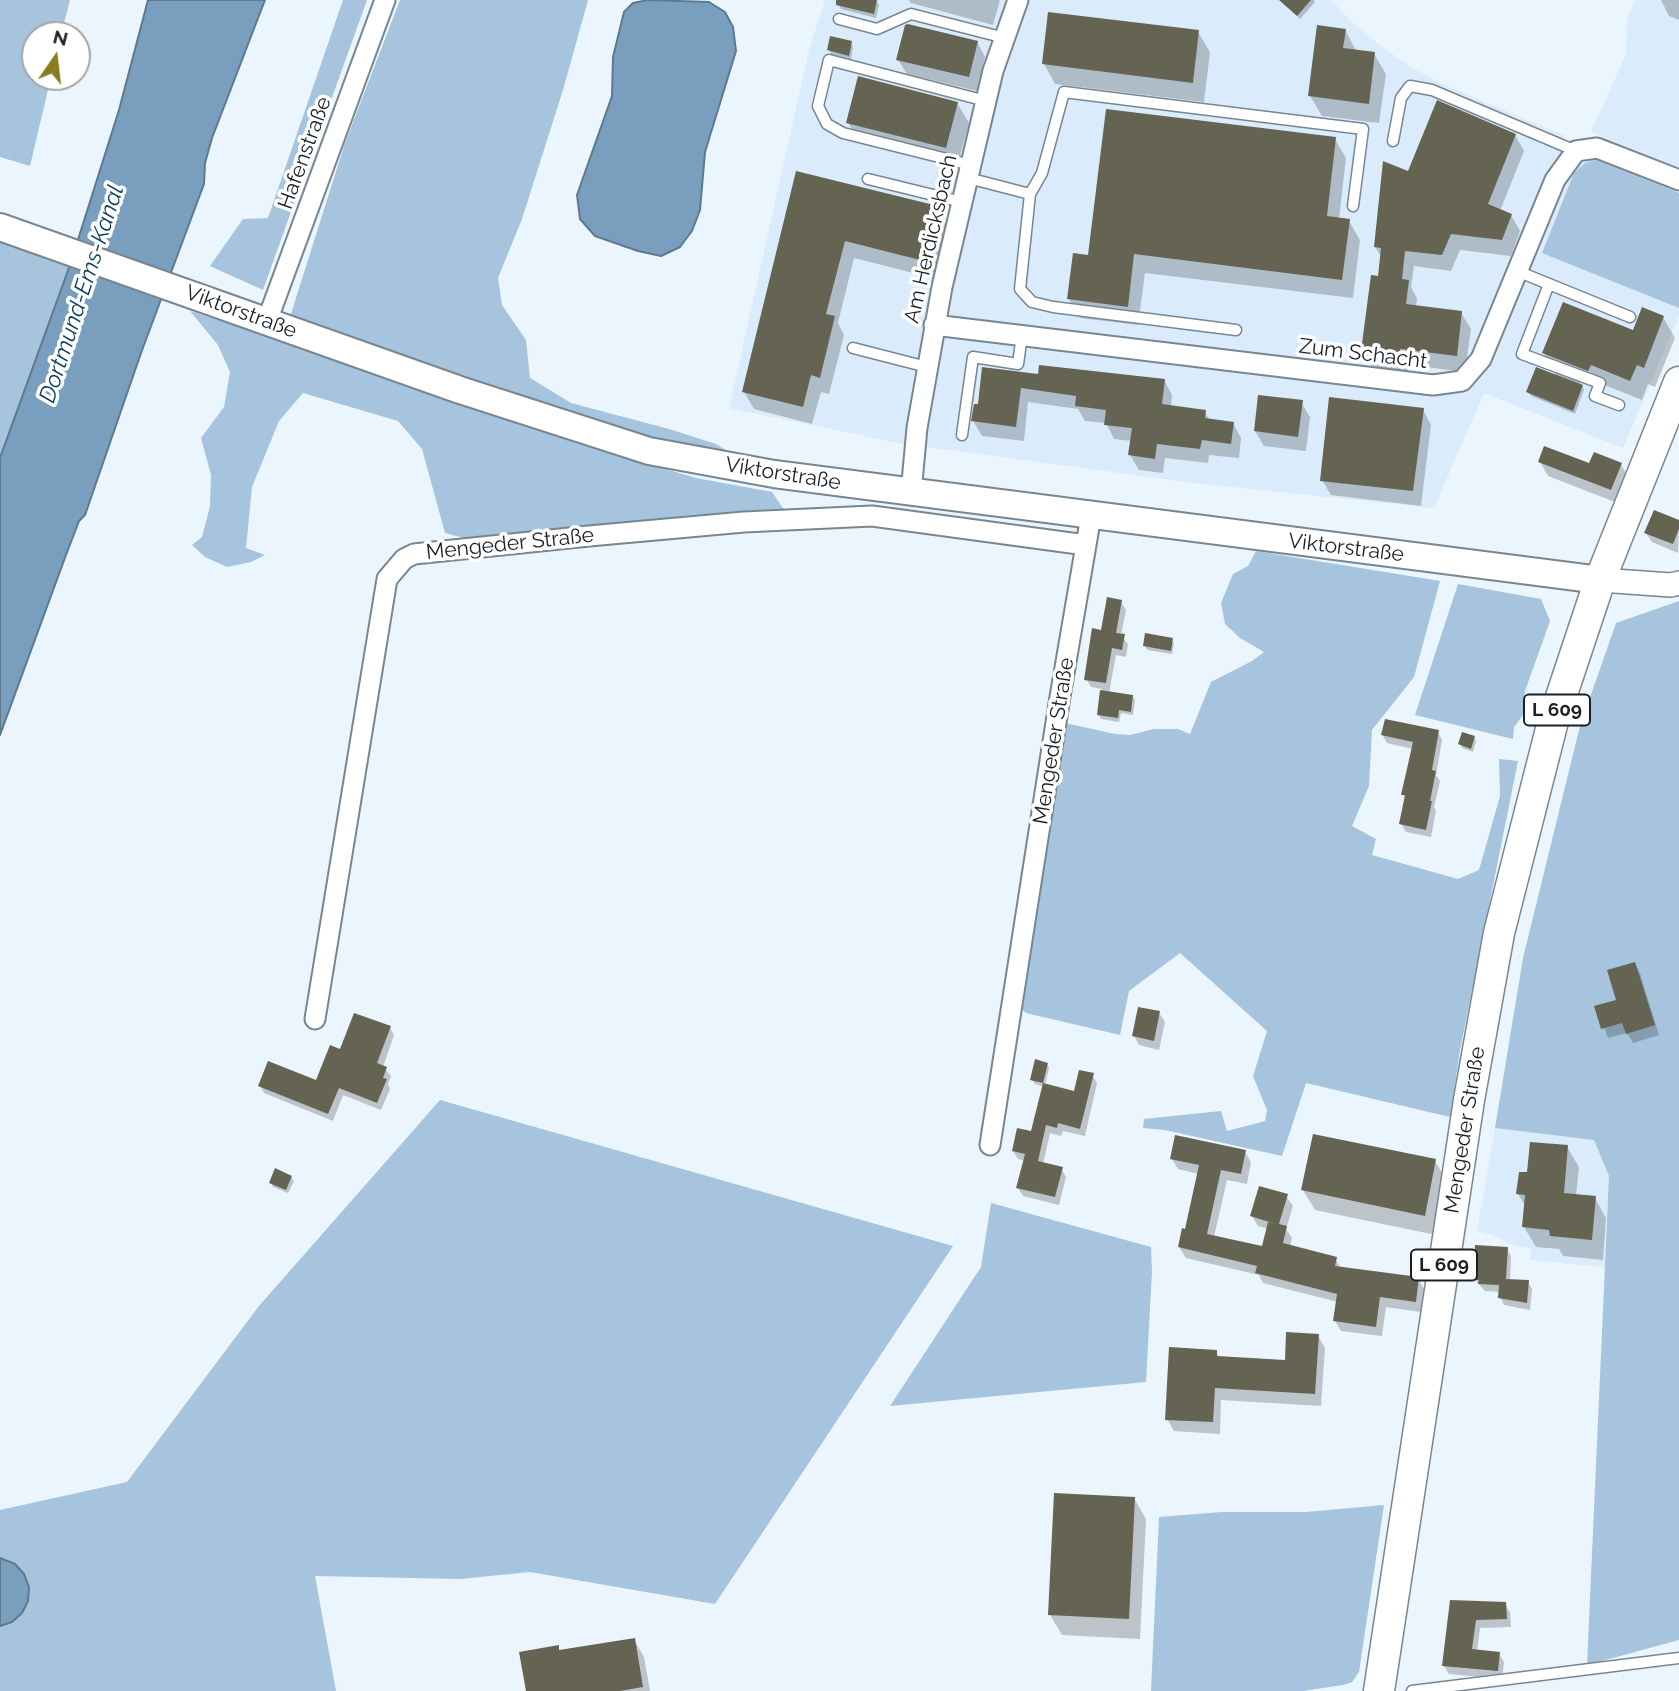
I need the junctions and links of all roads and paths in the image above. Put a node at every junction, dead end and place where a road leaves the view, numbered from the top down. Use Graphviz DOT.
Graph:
graph roads {
  1 [pos="385,0"];
  2 [pos="1018,0"];
  3 [pos="839,19"];
  4 [pos="1004,38"];
  5 [pos="986,101"];
  6 [pos="1393,141"];
  7 [pos="1576,151"];
  8 [pos="969,171"];
  9 [pos="868,179"];
  10 [pos="1679,180"];
  11 [pos="1030,194"];
  12 [pos="962,202"];
  13 [pos="1353,206"];
  14 [pos="0,226"];
  15 [pos="1517,271"];
  16 [pos="1549,284"];
  17 [pos="1630,317"];
  18 [pos="267,321"];
  19 [pos="934,325"];
  20 [pos="1236,330"];
  21 [pos="1022,335"];
  22 [pos="853,348"];
  23 [pos="927,367"];
  24 [pos="1679,382"];
  25 [pos="1619,405"];
  26 [pos="962,435"];
  27 [pos="911,493"];
  28 [pos="1091,515"];
  29 [pos="1086,545"];
  30 [pos="1600,580"];
  31 [pos="1679,583"];
  32 [pos="314,1019"];
  33 [pos="990,1145"];
  34 [pos="1679,1658"];
  35 [pos="1379,1691"];
  36 [pos="1412,1691"];
  1 -- 18 [label="street, Hafenstraße"];
  2 -- 4 [label="street, Am Herdicksbach"];
  3 -- 4 [label="lane"];
  4 -- 5 [label="street, Am Herdicksbach"];
  5 -- 8 [label="street, Am Herdicksbach"];
  5 -- 8 [label="lane"];
  6 -- 7 [label="lane"];
  7 -- 10 [label="street"];
  7 -- 15 [label="street, Zum Schacht"];
  8 -- 11 [label="lane"];
  8 -- 12 [label="street, Am Herdicksbach"];
  9 -- 12 [label="lane"];
  11 -- 13 [label="lane"];
  11 -- 20 [label="lane"];
  12 -- 19 [label="street, Am Herdicksbach"];
  14 -- 18 [label="main road, Viktorstraße"];
  15 -- 16 [label="lane"];
  15 -- 21 [label="street, Zum Schacht"];
  16 -- 17 [label="lane"];
  16 -- 25 [label="lane"];
  18 -- 27 [label="main road, Viktorstraße"];
  19 -- 21 [label="street, Zum Schacht"];
  19 -- 23 [label="street, Am Herdicksbach"];
  21 -- 26 [label="lane"];
  22 -- 23 [label="lane"];
  23 -- 27 [label="street, Am Herdicksbach"];
  24 -- 30 [label="main road, L 609"];
  27 -- 28 [label="main road, Viktorstraße"];
  28 -- 29 [label="street, Mengeder Straße"];
  28 -- 30 [label="main road, Viktorstraße"];
  29 -- 32 [label="street, Mengeder Straße"];
  29 -- 33 [label="street, Mengeder Straße"];
  30 -- 31 [label="street"];
  30 -- 35 [label="main road, Mengeder Straße / L 609"];
  34 -- 36 [label="lane"];
}
